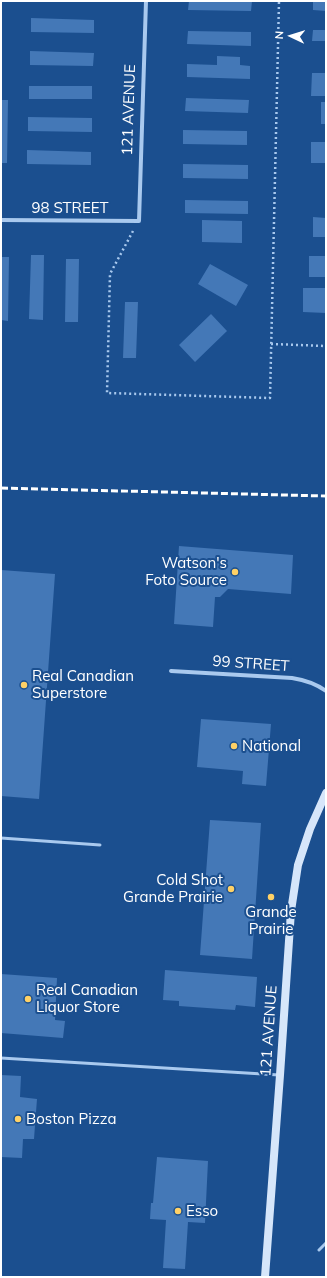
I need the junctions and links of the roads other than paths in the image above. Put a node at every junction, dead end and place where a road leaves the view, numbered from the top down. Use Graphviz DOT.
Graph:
graph roads {
  1 [pos="146,1"];
  2 [pos="1,220"];
  3 [pos="139,221"];
  4 [pos="171,671"];
  5 [pos="326,691"];
  6 [pos="326,793"];
  7 [pos="1,838"];
  8 [pos="100,845"];
  9 [pos="1,1058"];
  10 [pos="280,1075"];
  11 [pos="326,1243"];
  12 [pos="319,1250"];
  13 [pos="265,1277"];
  1 -- 3 [label="street, 121 AVENUE"];
  2 -- 3 [label="street, 98 STREET"];
  4 -- 5 [label="street, 99 STREET"];
  6 -- 10 [label="street, 121 AVENUE"];
  7 -- 8 [label="lane"];
  9 -- 10 [label="lane"];
  10 -- 13 [label="street, 121 AVENUE"];
  11 -- 12 [label="lane"];
}
